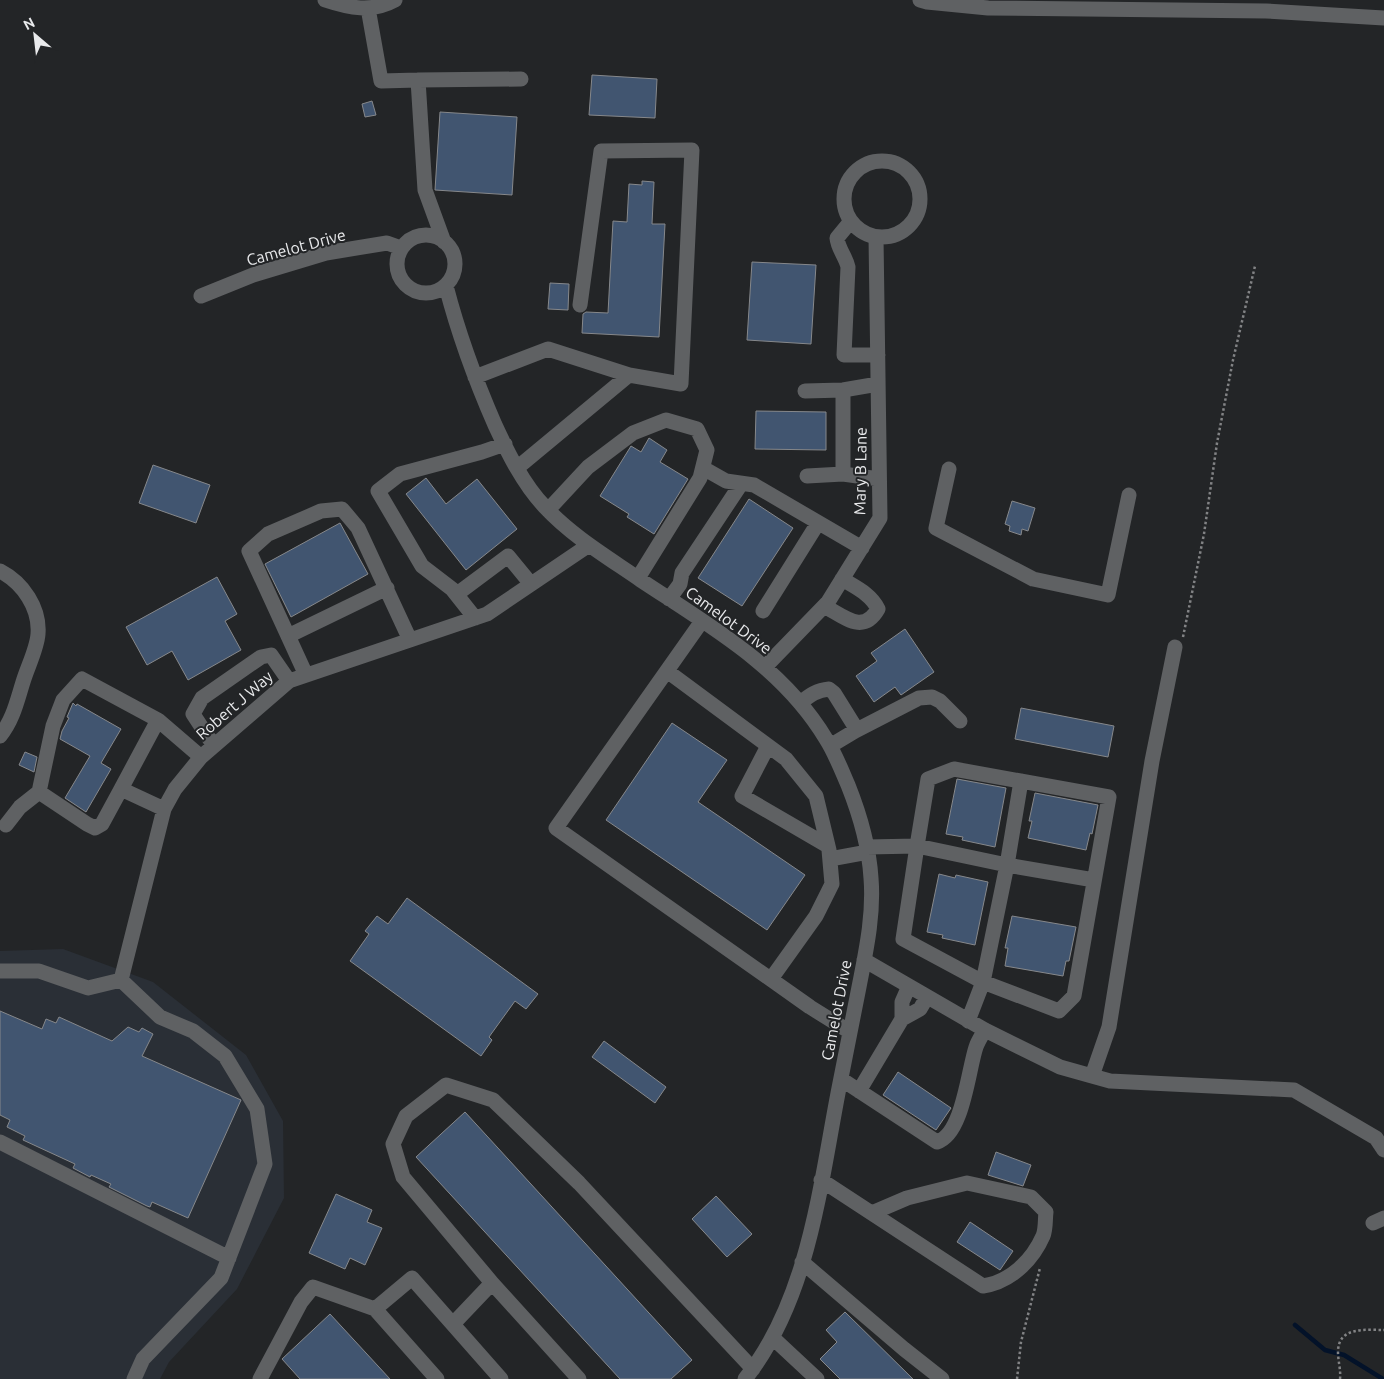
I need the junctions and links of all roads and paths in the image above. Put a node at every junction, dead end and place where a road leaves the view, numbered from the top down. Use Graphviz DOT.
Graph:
graph roads {
  1 [pos="325,0"];
  2 [pos="395,0"];
  3 [pos="920,0"];
  4 [pos="368,8"];
  5 [pos="1384,18"];
  6 [pos="521,79"];
  7 [pos="418,80"];
  8 [pos="851,221"];
  9 [pos="876,237"];
  10 [pos="444,242"];
  11 [pos="401,248"];
  12 [pos="1255,266"];
  13 [pos="446,286"];
  14 [pos="201,296"];
  15 [pos="580,305"];
  16 [pos="878,355"];
  17 [pos="629,375"];
  18 [pos="475,377"];
  19 [pos="878,384"];
  20 [pos="843,390"];
  21 [pos="805,391"];
  22 [pos="505,444"];
  23 [pos="517,468"];
  24 [pos="703,468"];
  25 [pos="949,469"];
  26 [pos="843,474"];
  27 [pos="807,476"];
  28 [pos="880,479"];
  29 [pos="741,484"];
  30 [pos="1129,495"];
  31 [pos="548,510"];
  32 [pos="818,523"];
  33 [pos="589,545"];
  34 [pos="862,548"];
  35 [pos="0,571"];
  36 [pos="638,578"];
  37 [pos="842,579"];
  38 [pos="531,584"];
  39 [pos="387,588"];
  40 [pos="457,594"];
  41 [pos="669,598"];
  42 [pos="824,606"];
  43 [pos="763,611"];
  44 [pos="475,618"];
  45 [pos="702,621"];
  46 [pos="288,636"];
  47 [pos="410,640"];
  48 [pos="1179,643"];
  49 [pos="765,666"];
  50 [pos="667,670"];
  51 [pos="306,675"];
  52 [pos="288,681"];
  53 [pos="800,703"];
  54 [pos="158,720"];
  55 [pos="960,721"];
  56 [pos="857,730"];
  57 [pos="0,736"];
  58 [pos="214,746"];
  59 [pos="768,746"];
  60 [pos="830,746"];
  61 [pos="201,757"];
  62 [pos="1021,781"];
  63 [pos="121,789"];
  64 [pos="39,792"];
  65 [pos="164,808"];
  66 [pos="6,825"];
  67 [pos="917,846"];
  68 [pos="868,849"];
  69 [pos="829,852"];
  70 [pos="1007,865"];
  71 [pos="1094,880"];
  72 [pos="864,960"];
  73 [pos="0,971"];
  74 [pos="771,979"];
  75 [pos="121,980"];
  76 [pos="983,982"];
  77 [pos="909,986"];
  78 [pos="928,997"];
  79 [pos="902,1019"];
  80 [pos="968,1021"];
  81 [pos="985,1030"];
  82 [pos="850,1032"];
  83 [pos="1092,1076"];
  84 [pos="841,1079"];
  85 [pos="859,1091"];
  86 [pos="0,1142"];
  87 [pos="1384,1150"];
  88 [pos="821,1180"];
  89 [pos="872,1213"];
  90 [pos="229,1258"];
  91 [pos="802,1262"];
  92 [pos="1041,1264"];
  93 [pos="492,1283"];
  94 [pos="375,1309"];
  95 [pos="452,1324"];
  96 [pos="1384,1330"];
  97 [pos="773,1338"];
  98 [pos="749,1374"];
  99 [pos="134,1379"];
  100 [pos="260,1379"];
  101 [pos="437,1379"];
  102 [pos="501,1379"];
  103 [pos="579,1379"];
  104 [pos="817,1379"];
  105 [pos="942,1379"];
  106 [pos="1017,1379"];
  107 [pos="1340,1379"];
  1 -- 4 [label="street"];
  2 -- 4 [label="street"];
  3 -- 5 [label="street"];
  4 -- 7 [label="street"];
  6 -- 7 [label="street"];
  7 -- 10 [label="street"];
  8 -- 9 [label="street"];
  8 -- 9 [label="street"];
  8 -- 16 [label="street"];
  9 -- 16 [label="street, Mary B Lane"];
  10 -- 11 [label="street"];
  10 -- 13 [label="street"];
  11 -- 13 [label="street"];
  11 -- 14 [label="street, Camelot Drive"];
  12 -- 48 [label="path"];
  13 -- 18 [label="street, Camelot Drive"];
  15 -- 17 [label="street"];
  16 -- 19 [label="street, Mary B Lane"];
  17 -- 18 [label="street"];
  17 -- 23 [label="street"];
  18 -- 22 [label="street, Camelot Drive"];
  19 -- 20 [label="street"];
  19 -- 28 [label="street, Mary B Lane"];
  20 -- 21 [label="street"];
  20 -- 26 [label="street"];
  22 -- 23 [label="street, Camelot Drive"];
  22 -- 40 [label="street"];
  23 -- 31 [label="street, Camelot Drive"];
  24 -- 29 [label="street"];
  24 -- 31 [label="street"];
  24 -- 36 [label="street"];
  25 -- 30 [label="street"];
  26 -- 27 [label="street"];
  26 -- 28 [label="street"];
  28 -- 34 [label="street, Mary B Lane"];
  29 -- 32 [label="street"];
  29 -- 41 [label="street"];
  31 -- 33 [label="street, Camelot Drive"];
  32 -- 34 [label="street"];
  32 -- 43 [label="street"];
  33 -- 36 [label="street, Camelot Drive"];
  33 -- 38 [label="street, Robert J Way"];
  34 -- 37 [label="street, Mary B Lane"];
  35 -- 57 [label="street"];
  36 -- 41 [label="street, Camelot Drive"];
  37 -- 42 [label="street, Mary B Lane"];
  37 -- 42 [label="street"];
  38 -- 40 [label="street"];
  38 -- 44 [label="street, Robert J Way"];
  39 -- 46 [label="street"];
  39 -- 46 [label="street"];
  39 -- 47 [label="street"];
  40 -- 44 [label="street"];
  41 -- 45 [label="street, Camelot Drive"];
  42 -- 49 [label="street, Mary B Lane"];
  44 -- 47 [label="street, Robert J Way"];
  45 -- 49 [label="street, Camelot Drive"];
  45 -- 50 [label="street"];
  46 -- 51 [label="street"];
  47 -- 51 [label="street, Robert J Way"];
  48 -- 83 [label="street"];
  49 -- 53 [label="street, Camelot Drive"];
  50 -- 59 [label="street"];
  50 -- 74 [label="street"];
  51 -- 52 [label="street, Robert J Way"];
  52 -- 58 [label="street, Robert J Way"];
  52 -- 58 [label="street"];
  53 -- 56 [label="street"];
  53 -- 60 [label="street, Camelot Drive"];
  54 -- 61 [label="street"];
  54 -- 63 [label="street"];
  54 -- 64 [label="street"];
  55 -- 56 [label="street"];
  56 -- 60 [label="street"];
  58 -- 61 [label="street, Robert J Way"];
  59 -- 69 [label="street"];
  59 -- 69 [label="street"];
  60 -- 68 [label="street, Camelot Drive"];
  61 -- 65 [label="street, Robert J Way"];
  62 -- 67 [label="street"];
  62 -- 70 [label="street"];
  62 -- 71 [label="street"];
  63 -- 64 [label="street"];
  63 -- 65 [label="street"];
  64 -- 66 [label="street"];
  65 -- 75 [label="street, Robert J Way"];
  67 -- 68 [label="street"];
  67 -- 70 [label="street"];
  67 -- 76 [label="street"];
  68 -- 69 [label="street"];
  68 -- 72 [label="street, Camelot Drive"];
  69 -- 74 [label="street"];
  70 -- 71 [label="street"];
  70 -- 76 [label="street"];
  71 -- 76 [label="street"];
  72 -- 77 [label="street"];
  72 -- 82 [label="street, Camelot Drive"];
  73 -- 75 [label="street"];
  74 -- 82 [label="street"];
  75 -- 90 [label="street"];
  76 -- 80 [label="street"];
  77 -- 78 [label="street"];
  77 -- 79 [label="street"];
  78 -- 79 [label="street"];
  78 -- 80 [label="street"];
  79 -- 85 [label="street"];
  80 -- 81 [label="street"];
  81 -- 83 [label="street"];
  81 -- 85 [label="street"];
  82 -- 84 [label="street, Camelot Drive"];
  83 -- 87 [label="street"];
  84 -- 85 [label="street"];
  84 -- 88 [label="street, Camelot Drive"];
  86 -- 90 [label="street"];
  88 -- 89 [label="street"];
  88 -- 91 [label="street, Camelot Drive"];
  89 -- 89 [label="street"];
  90 -- 99 [label="street"];
  91 -- 97 [label="street, Camelot Drive"];
  91 -- 105 [label="street"];
  92 -- 106 [label="path"];
  93 -- 95 [label="street"];
  93 -- 98 [label="street"];
  93 -- 103 [label="street"];
  94 -- 95 [label="street"];
  94 -- 100 [label="street"];
  94 -- 101 [label="street"];
  95 -- 102 [label="street"];
  96 -- 107 [label="path"];
  97 -- 98 [label="street, Camelot Drive"];
  97 -- 104 [label="street"];
}
